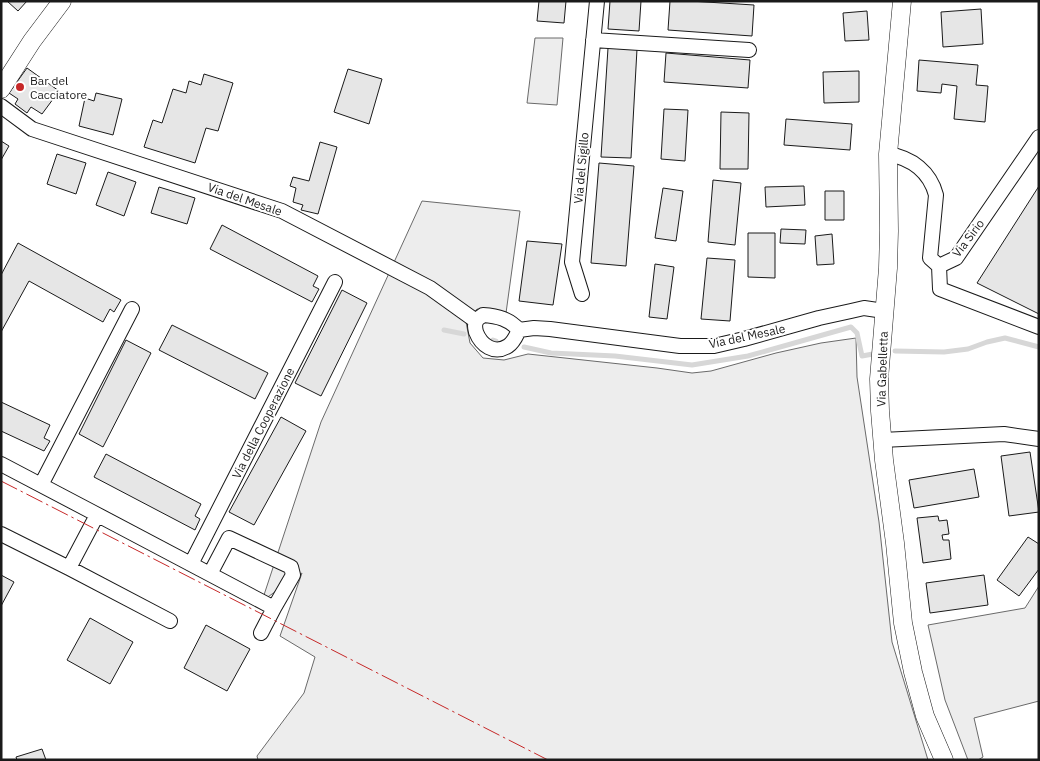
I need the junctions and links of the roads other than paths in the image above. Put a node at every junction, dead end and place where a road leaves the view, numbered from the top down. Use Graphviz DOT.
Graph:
graph roads {
  1 [pos="62,1"];
  2 [pos="597,1"];
  3 [pos="902,1"];
  4 [pos="593,40"];
  5 [pos="749,50"];
  6 [pos="1,89"];
  7 [pos="1,106"];
  8 [pos="1039,137"];
  9 [pos="888,154"];
  10 [pos="939,266"];
  11 [pos="335,282"];
  12 [pos="582,294"];
  13 [pos="132,309"];
  14 [pos="884,311"];
  15 [pos="476,321"];
  16 [pos="1039,327"];
  17 [pos="519,330"];
  18 [pos="1039,439"];
  19 [pos="882,440"];
  20 [pos="1,464"];
  21 [pos="41,485"];
  22 [pos="97,515"];
  23 [pos="1,534"];
  24 [pos="191,564"];
  25 [pos="69,568"];
  26 [pos="210,574"];
  27 [pos="274,608"];
  28 [pos="170,621"];
  29 [pos="261,633"];
  30 [pos="944,760"];
  1 -- 6 [label="street"];
  2 -- 4 [label="street, Via del Sigillo"];
  3 -- 9 [label="street, Via Gabelletta"];
  4 -- 5 [label="street"];
  4 -- 12 [label="street, Via del Sigillo"];
  7 -- 15 [label="street, Via del Mesale"];
  8 -- 10 [label="street, Via Sirio"];
  9 -- 10 [label="street, Via Sirio"];
  9 -- 14 [label="street, Via Gabelletta"];
  10 -- 16 [label="street"];
  11 -- 24 [label="street, Via della Cooperazione"];
  13 -- 21 [label="street"];
  14 -- 17 [label="street, Via del Mesale"];
  14 -- 19 [label="street, Via Gabelletta"];
  15 -- 17 [label="street"];
  15 -- 17 [label="street"];
  18 -- 19 [label="street"];
  19 -- 30 [label="street, Via Gabelletta"];
  20 -- 21 [label="street"];
  21 -- 22 [label="street"];
  22 -- 24 [label="street"];
  22 -- 25 [label="street"];
  23 -- 25 [label="street"];
  24 -- 26 [label="street"];
  25 -- 28 [label="street"];
  26 -- 27 [label="street"];
  26 -- 27 [label="street"];
  27 -- 29 [label="street"];
}
